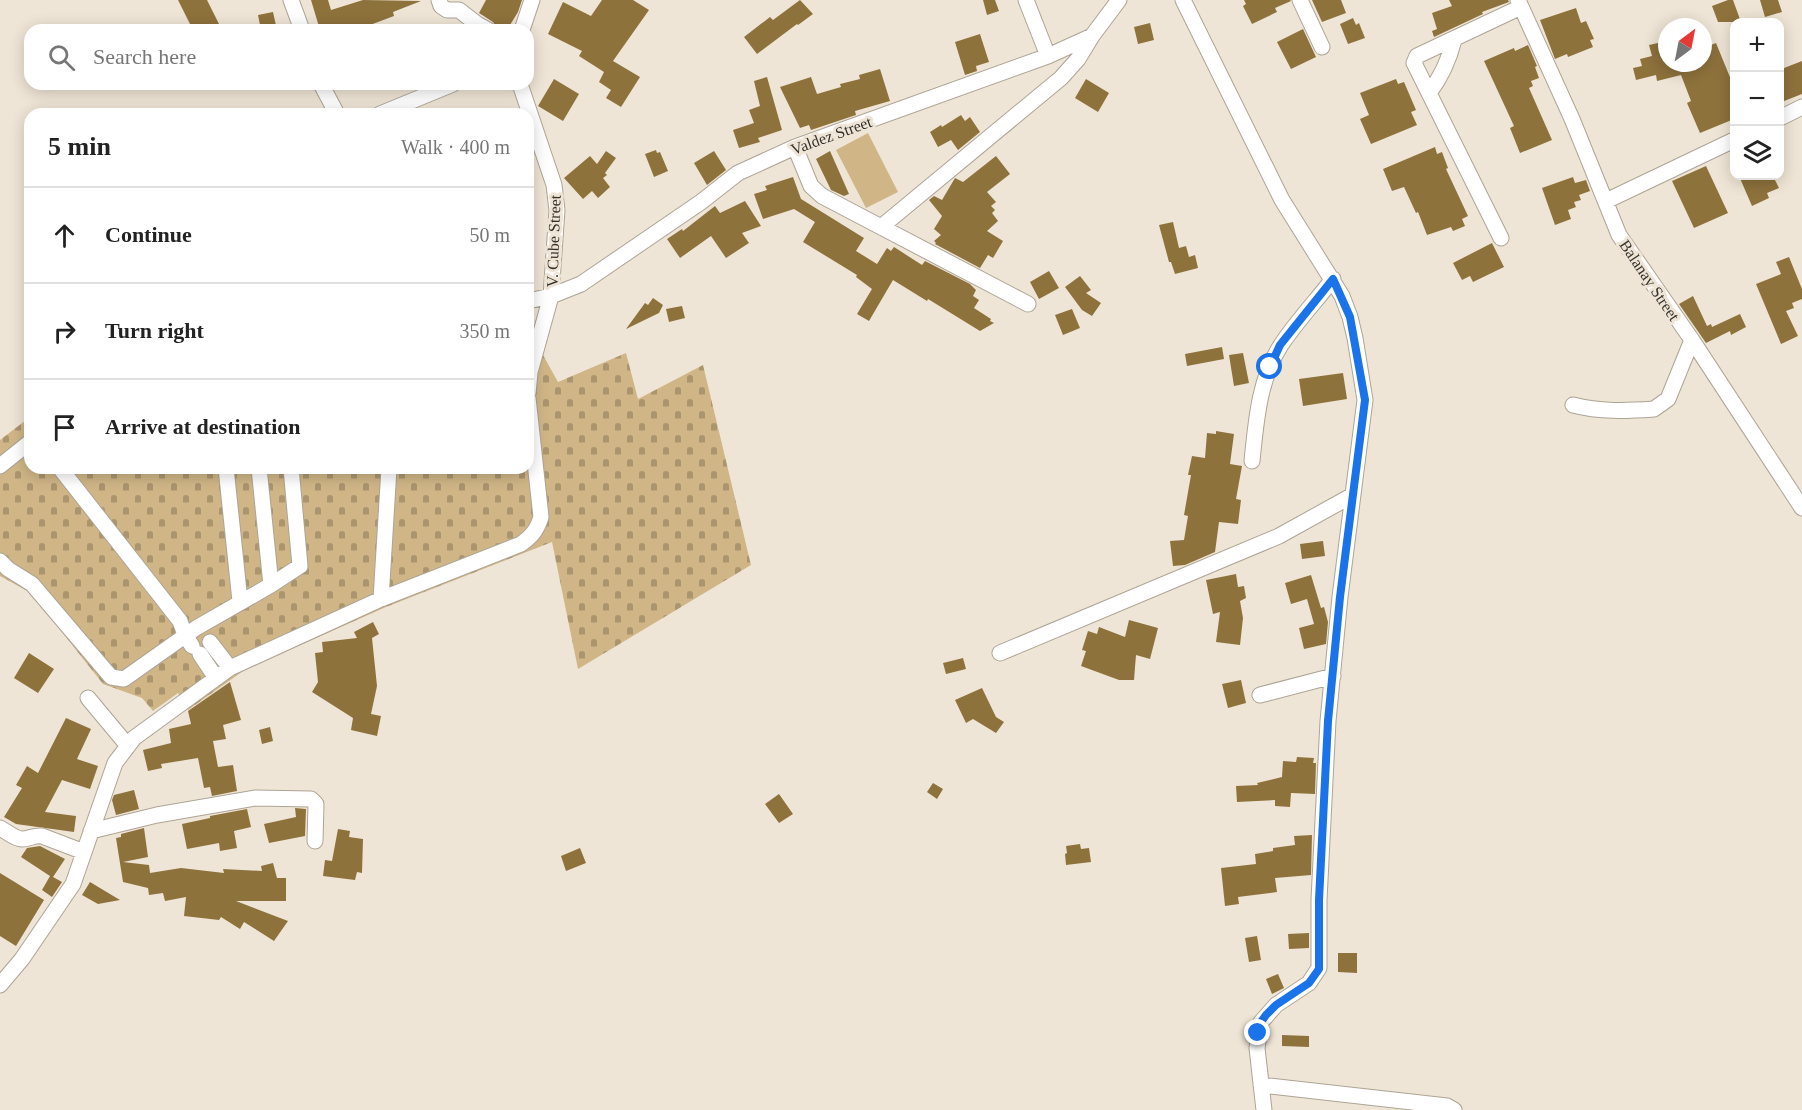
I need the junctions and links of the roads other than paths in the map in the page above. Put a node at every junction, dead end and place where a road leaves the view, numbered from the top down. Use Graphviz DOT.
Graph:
graph roads {
  1 [pos="291,0"];
  2 [pos="439,0"];
  3 [pos="532,0"];
  4 [pos="1026,0"];
  5 [pos="1119,0"];
  6 [pos="1183,0"];
  7 [pos="1300,0"];
  8 [pos="1520,3"];
  9 [pos="300,24"];
  10 [pos="477,24"];
  11 [pos="524,24"];
  12 [pos="1092,36"];
  13 [pos="1454,40"];
  14 [pos="1322,47"];
  15 [pos="1048,56"];
  16 [pos="324,90"];
  17 [pos="438,90"];
  18 [pos="522,90"];
  19 [pos="1429,93"];
  20 [pos="334,108"];
  21 [pos="395,108"];
  22 [pos="528,108"];
  23 [pos="1802,108"];
  24 [pos="1784,116"];
  25 [pos="534,126"];
  26 [pos="1730,142"];
  27 [pos="795,147"];
  28 [pos="1606,201"];
  29 [pos="881,227"];
  30 [pos="1501,238"];
  31 [pos="1333,279"];
  32 [pos="551,296"];
  33 [pos="534,300"];
  34 [pos="1028,304"];
  35 [pos="1692,340"];
  36 [pos="534,358"];
  37 [pos="1573,405"];
  38 [pos="24,447"];
  39 [pos="534,452"];
  40 [pos="1252,461"];
  41 [pos="0,466"];
  42 [pos="65,474"];
  43 [pos="227,474"];
  44 [pos="260,474"];
  45 [pos="292,474"];
  46 [pos="388,474"];
  47 [pos="1353,495"];
  48 [pos="1802,508"];
  49 [pos="0,561"];
  50 [pos="271,585"];
  51 [pos="381,599"];
  52 [pos="240,601"];
  53 [pos="195,637"];
  54 [pos="1000,653"];
  55 [pos="230,668"];
  56 [pos="1333,676"];
  57 [pos="216,678"];
  58 [pos="1260,695"];
  59 [pos="88,698"];
  60 [pos="128,746"];
  61 [pos="0,828"];
  62 [pos="91,831"];
  63 [pos="315,841"];
  64 [pos="84,852"];
  65 [pos="0,985"];
  66 [pos="1261,1085"];
  67 [pos="1264,1110"];
  68 [pos="1454,1110"];
  1 -- 9 [label="street"];
  2 -- 10 [label="street"];
  3 -- 11 [label="street"];
  4 -- 15 [label="street"];
  5 -- 12 [label="street, Valdez Street"];
  6 -- 31 [label="street"];
  7 -- 14 [label="street"];
  8 -- 13 [label="street"];
  8 -- 28 [label="street, Balanay Street"];
  12 -- 15 [label="street, Valdez Street"];
  12 -- 29 [label="street"];
  13 -- 19 [label="street"];
  13 -- 19 [label="street"];
  15 -- 27 [label="street, Valdez Street"];
  16 -- 20 [label="street"];
  17 -- 21 [label="street"];
  18 -- 22 [label="street, V. Cube Street"];
  19 -- 30 [label="street"];
  23 -- 24 [label="street"];
  25 -- 32 [label="street, V. Cube Street"];
  26 -- 28 [label="street"];
  27 -- 29 [label="street"];
  27 -- 32 [label="street, Valdez Street"];
  28 -- 35 [label="street, Balanay Street"];
  29 -- 34 [label="street"];
  31 -- 40 [label="street"];
  31 -- 47 [label="street"];
  32 -- 33 [label="street, Valdez Street"];
  32 -- 36 [label="street, V. Cube Street"];
  35 -- 37 [label="street"];
  35 -- 48 [label="street, Balanay Street"];
  38 -- 41 [label="street"];
  39 -- 51 [label="street, V. Cube Street"];
  42 -- 53 [label="street"];
  43 -- 52 [label="street"];
  44 -- 50 [label="street"];
  45 -- 50 [label="street"];
  46 -- 51 [label="street"];
  47 -- 54 [label="street"];
  47 -- 56 [label="street"];
  49 -- 53 [label="street"];
  50 -- 52 [label="street"];
  51 -- 55 [label="street"];
  52 -- 53 [label="street"];
  53 -- 55 [label="street"];
  53 -- 57 [label="street"];
  55 -- 57 [label="street"];
  56 -- 58 [label="street"];
  56 -- 66 [label="street"];
  57 -- 60 [label="street"];
  59 -- 60 [label="street"];
  60 -- 62 [label="street"];
  61 -- 64 [label="street"];
  62 -- 63 [label="street"];
  62 -- 64 [label="street"];
  64 -- 65 [label="street"];
  66 -- 67 [label="street"];
  66 -- 68 [label="street"];
}
